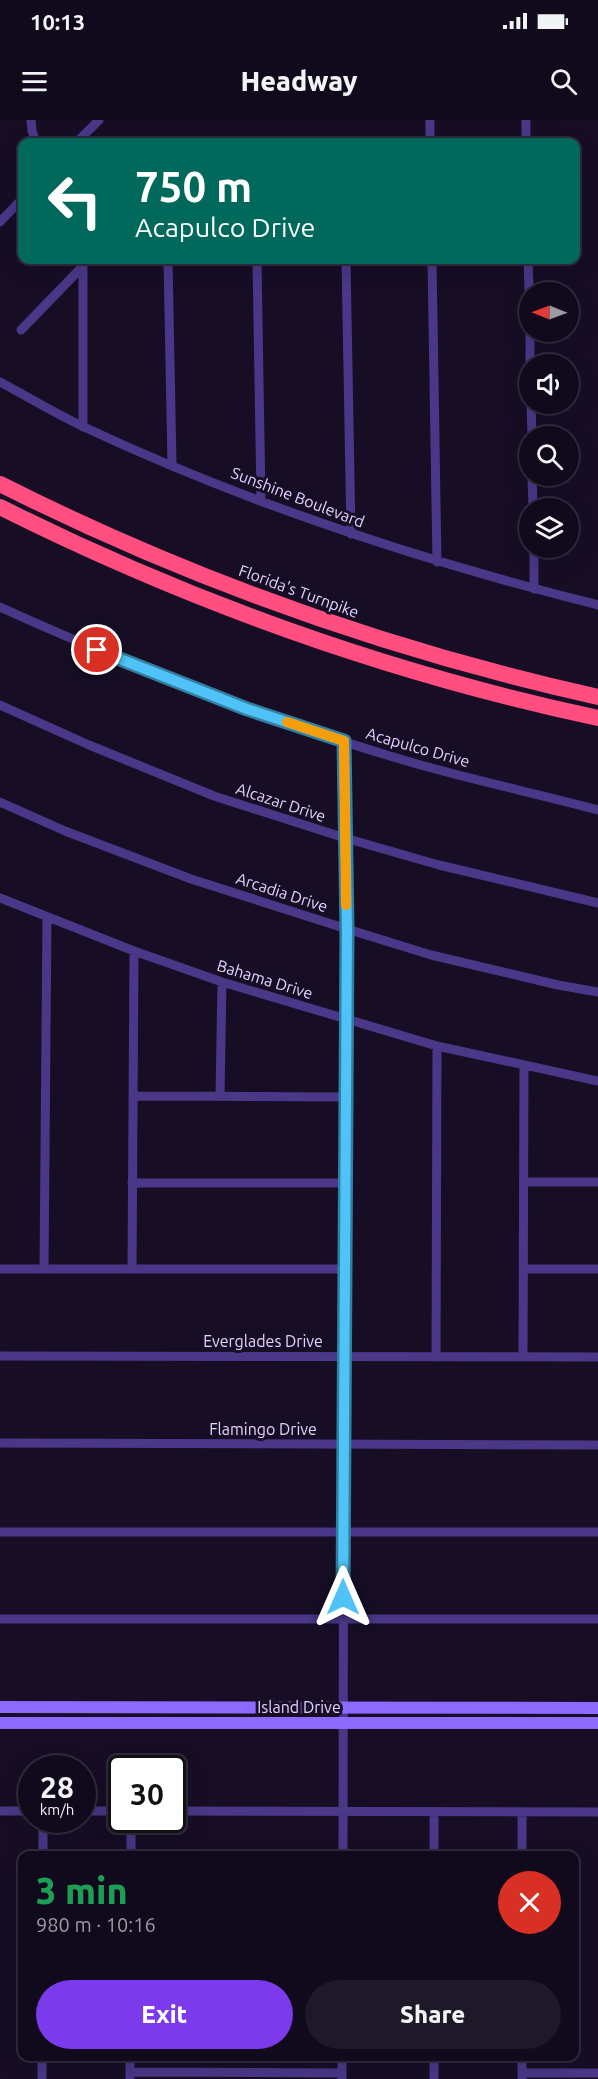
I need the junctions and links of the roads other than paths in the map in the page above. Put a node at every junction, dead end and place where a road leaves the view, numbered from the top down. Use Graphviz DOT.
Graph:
graph roads {
  1 [pos="31,120"];
  2 [pos="99,120"];
  3 [pos="430,120"];
  4 [pos="526,120"];
  5 [pos="34,138"];
  6 [pos="81,138"];
  7 [pos="430,138"];
  8 [pos="526,138"];
  9 [pos="18,202"];
  10 [pos="0,222"];
  11 [pos="82,264"];
  12 [pos="83,264"];
  13 [pos="168,264"];
  14 [pos="257,264"];
  15 [pos="346,264"];
  16 [pos="432,264"];
  17 [pos="528,264"];
  18 [pos="529,282"];
  19 [pos="21,330"];
  20 [pos="0,382"];
  21 [pos="83,427"];
  22 [pos="172,465"];
  23 [pos="0,484"];
  24 [pos="261,500"];
  25 [pos="0,507"];
  26 [pos="351,534"];
  27 [pos="534,558"];
  28 [pos="436,562"];
  29 [pos="534,589"];
  30 [pos="598,606"];
  31 [pos="0,607"];
  32 [pos="598,697"];
  33 [pos="0,705"];
  34 [pos="598,718"];
  35 [pos="344,741"];
  36 [pos="0,802"];
  37 [pos="598,810"];
  38 [pos="345,838"];
  39 [pos="0,898"];
  40 [pos="598,903"];
  41 [pos="47,917"];
  42 [pos="347,929"];
  43 [pos="134,951"];
  44 [pos="222,982"];
  45 [pos="598,992"];
  46 [pos="346,1019"];
  47 [pos="437,1046"];
  48 [pos="524,1066"];
  49 [pos="598,1081"];
  50 [pos="134,1096"];
  51 [pos="220,1096"];
  52 [pos="345,1097"];
  53 [pos="524,1182"];
  54 [pos="598,1182"];
  55 [pos="132,1183"];
  56 [pos="345,1184"];
  57 [pos="0,1269"];
  58 [pos="44,1269"];
  59 [pos="132,1269"];
  60 [pos="344,1269"];
  61 [pos="524,1269"];
  62 [pos="598,1269"];
  63 [pos="0,1356"];
  64 [pos="345,1357"];
  65 [pos="436,1357"];
  66 [pos="523,1357"];
  67 [pos="598,1357"];
  68 [pos="0,1443"];
  69 [pos="345,1444"];
  70 [pos="598,1445"];
  71 [pos="344,1531"];
  72 [pos="0,1532"];
  73 [pos="598,1532"];
  74 [pos="0,1619"];
  75 [pos="343,1619"];
  76 [pos="598,1619"];
  77 [pos="0,1707"];
  78 [pos="343,1707"];
  79 [pos="598,1708"];
  80 [pos="0,1723"];
  81 [pos="598,1723"];
  82 [pos="343,1724"];
  83 [pos="0,1811"];
  84 [pos="18,1811"];
  85 [pos="186,1811"];
  86 [pos="343,1811"];
  87 [pos="434,1812"];
  88 [pos="598,1812"];
  89 [pos="522,1813"];
  90 [pos="43,1833"];
  91 [pos="131,1833"];
  92 [pos="43,1851"];
  93 [pos="131,1851"];
  94 [pos="343,1851"];
  95 [pos="434,1851"];
  96 [pos="522,1851"];
  97 [pos="42,2061"];
  98 [pos="434,2061"];
  99 [pos="598,2073"];
  100 [pos="130,2076"];
  101 [pos="342,2076"];
  102 [pos="522,2076"];
  103 [pos="42,2079"];
  104 [pos="434,2079"];
  1 -- 5 [label="street"];
  2 -- 6 [label="street"];
  3 -- 7 [label="street"];
  4 -- 8 [label="street"];
  9 -- 10 [label="street"];
  11 -- 19 [label="street"];
  12 -- 21 [label="street"];
  13 -- 22 [label="street"];
  14 -- 24 [label="street"];
  15 -- 26 [label="street"];
  16 -- 28 [label="street"];
  17 -- 18 [label="street"];
  20 -- 21 [label="street, Sunshine Boulevard"];
  21 -- 22 [label="street, Sunshine Boulevard"];
  22 -- 24 [label="street, Sunshine Boulevard"];
  23 -- 32 [label="highway, Florida's Turnpike"];
  24 -- 26 [label="street, Sunshine Boulevard"];
  25 -- 34 [label="highway"];
  26 -- 28 [label="street, Sunshine Boulevard"];
  27 -- 29 [label="street"];
  28 -- 29 [label="street, Sunshine Boulevard"];
  29 -- 30 [label="street, Sunshine Boulevard"];
  31 -- 35 [label="street, Acapulco Drive"];
  33 -- 38 [label="street, Alcazar Drive"];
  35 -- 37 [label="street, Acapulco Drive"];
  35 -- 38 [label="street"];
  36 -- 42 [label="street, Arcadia Drive"];
  38 -- 40 [label="street, Alcazar Drive"];
  38 -- 42 [label="street"];
  39 -- 41 [label="street, Bahama Drive"];
  41 -- 43 [label="street, Bahama Drive"];
  41 -- 58 [label="street"];
  42 -- 45 [label="street, Arcadia Drive"];
  42 -- 46 [label="street"];
  43 -- 44 [label="street, Bahama Drive"];
  43 -- 50 [label="street"];
  44 -- 46 [label="street, Bahama Drive"];
  44 -- 51 [label="street"];
  46 -- 47 [label="street, Bahama Drive"];
  46 -- 52 [label="street"];
  47 -- 48 [label="street, Bahama Drive"];
  47 -- 65 [label="street"];
  48 -- 49 [label="street, Bahama Drive"];
  48 -- 53 [label="street"];
  50 -- 51 [label="street"];
  50 -- 55 [label="street"];
  51 -- 52 [label="street"];
  52 -- 56 [label="street"];
  53 -- 54 [label="street"];
  53 -- 61 [label="street"];
  55 -- 56 [label="street"];
  55 -- 59 [label="street"];
  56 -- 60 [label="street"];
  57 -- 58 [label="street"];
  58 -- 59 [label="street"];
  59 -- 60 [label="street"];
  60 -- 64 [label="street"];
  61 -- 62 [label="street"];
  61 -- 66 [label="street"];
  63 -- 64 [label="street, Everglades Drive"];
  64 -- 65 [label="street, Everglades Drive"];
  64 -- 69 [label="street"];
  65 -- 66 [label="street, Everglades Drive"];
  66 -- 67 [label="street, Everglades Drive"];
  68 -- 69 [label="street, Flamingo Drive"];
  69 -- 70 [label="street, Flamingo Drive"];
  69 -- 71 [label="street"];
  71 -- 72 [label="street"];
  71 -- 73 [label="street"];
  71 -- 75 [label="street"];
  74 -- 75 [label="street"];
  75 -- 76 [label="street"];
  75 -- 78 [label="street"];
  77 -- 78 [label="street, Island Drive"];
  78 -- 79 [label="street, Island Drive"];
  78 -- 82 [label="street"];
  80 -- 82 [label="street, Island Drive"];
  81 -- 82 [label="street, Island Drive"];
  82 -- 86 [label="street"];
  83 -- 84 [label="street"];
  85 -- 86 [label="street"];
  86 -- 87 [label="street"];
  86 -- 94 [label="street"];
  87 -- 89 [label="street"];
  87 -- 95 [label="street"];
  88 -- 89 [label="street"];
  89 -- 96 [label="street"];
  90 -- 92 [label="street"];
  91 -- 93 [label="street"];
  97 -- 103 [label="street"];
  98 -- 104 [label="street"];
  99 -- 102 [label="street"];
  100 -- 101 [label="street"];
}
